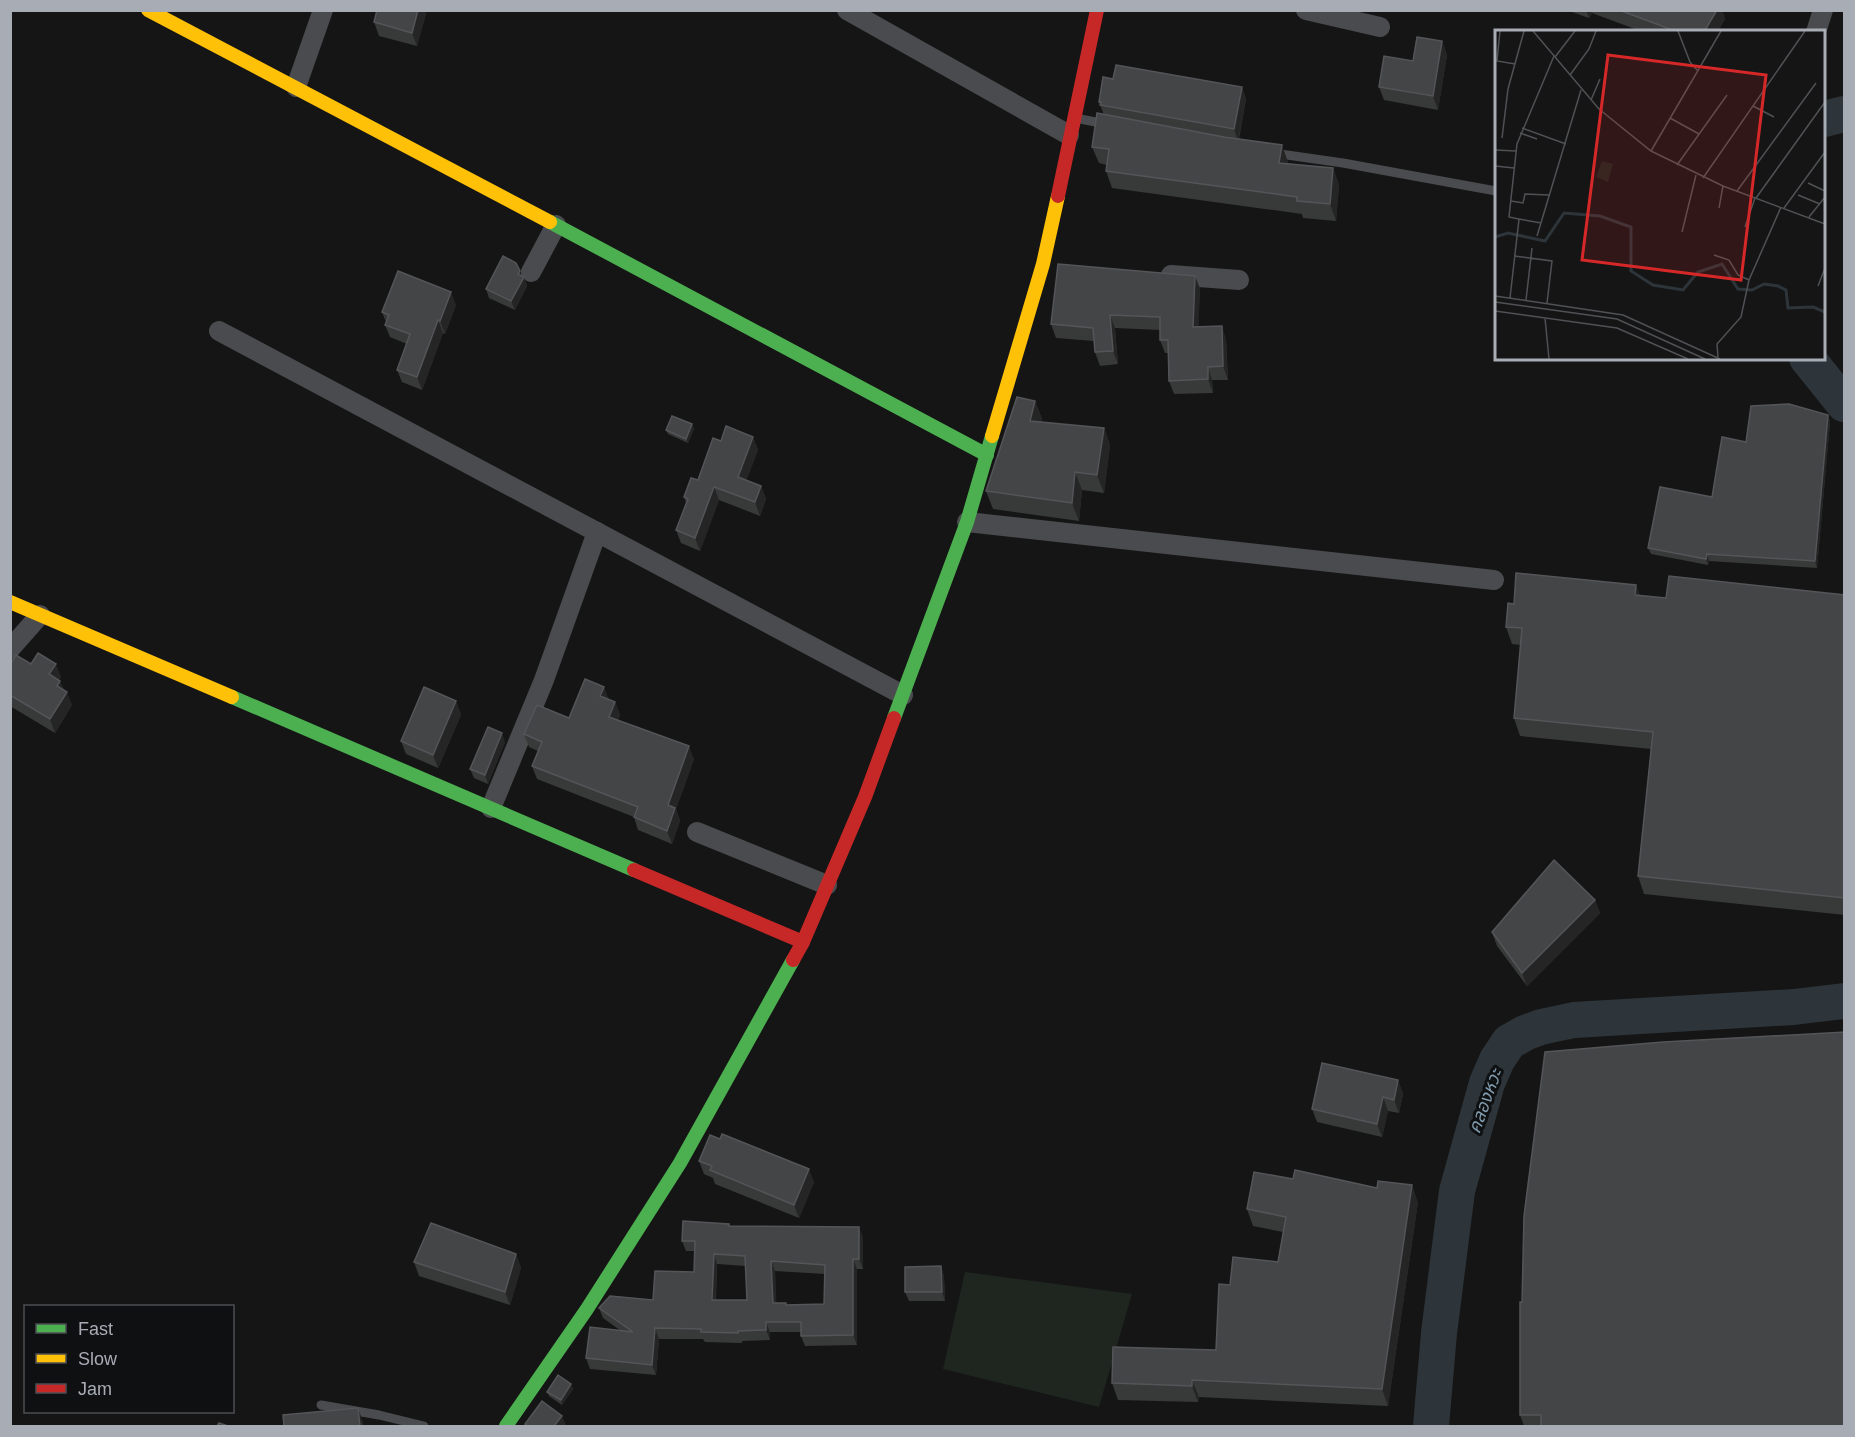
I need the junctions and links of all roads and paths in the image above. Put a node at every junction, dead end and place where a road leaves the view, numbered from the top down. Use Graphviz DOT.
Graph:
graph roads {
  1 [pos="148,10"];
  2 [pos="323,10"];
  3 [pos="847,10"];
  4 [pos="1097,10"];
  5 [pos="1306,10"];
  6 [pos="1823,10"];
  7 [pos="1380,27"];
  8 [pos="1817,30"];
  9 [pos="296,87"];
  10 [pos="1118,126"];
  11 [pos="1071,127"];
  12 [pos="1264,152"];
  13 [pos="1495,191"];
  14 [pos="556,225"];
  15 [pos="1042,264"];
  16 [pos="1066,266"];
  17 [pos="531,272"];
  18 [pos="1158,274"];
  19 [pos="1239,280"];
  20 [pos="219,332"];
  21 [pos="987,455"];
  22 [pos="968,522"];
  23 [pos="597,532"];
  24 [pos="1494,580"];
  25 [pos="10,602"];
  26 [pos="40,615"];
  27 [pos="10,649"];
  28 [pos="903,695"];
  29 [pos="491,808"];
  30 [pos="697,832"];
  31 [pos="827,885"];
  32 [pos="803,942"];
  33 [pos="321,1405"];
  34 [pos="424,1426"];
  35 [pos="506,1426"];
  1 -- 9 [label="street"];
  2 -- 9 [label="street"];
  3 -- 11 [label="street"];
  4 -- 11 [label="street"];
  5 -- 7 [label="street"];
  6 -- 8 [label="street"];
  9 -- 14 [label="street"];
  10 -- 11 [label="lane"];
  11 -- 15 [label="street"];
  12 -- 13 [label="lane"];
  14 -- 17 [label="street"];
  14 -- 21 [label="street"];
  15 -- 16 [label="street"];
  15 -- 21 [label="street"];
  18 -- 19 [label="street"];
  20 -- 23 [label="street"];
  21 -- 22 [label="street"];
  22 -- 24 [label="street"];
  22 -- 28 [label="street"];
  23 -- 28 [label="street"];
  23 -- 29 [label="street"];
  25 -- 26 [label="street"];
  26 -- 27 [label="street"];
  26 -- 29 [label="street"];
  28 -- 31 [label="street"];
  29 -- 32 [label="street"];
  30 -- 31 [label="street"];
  31 -- 32 [label="street"];
  32 -- 35 [label="street"];
  33 -- 34 [label="lane"];
}
